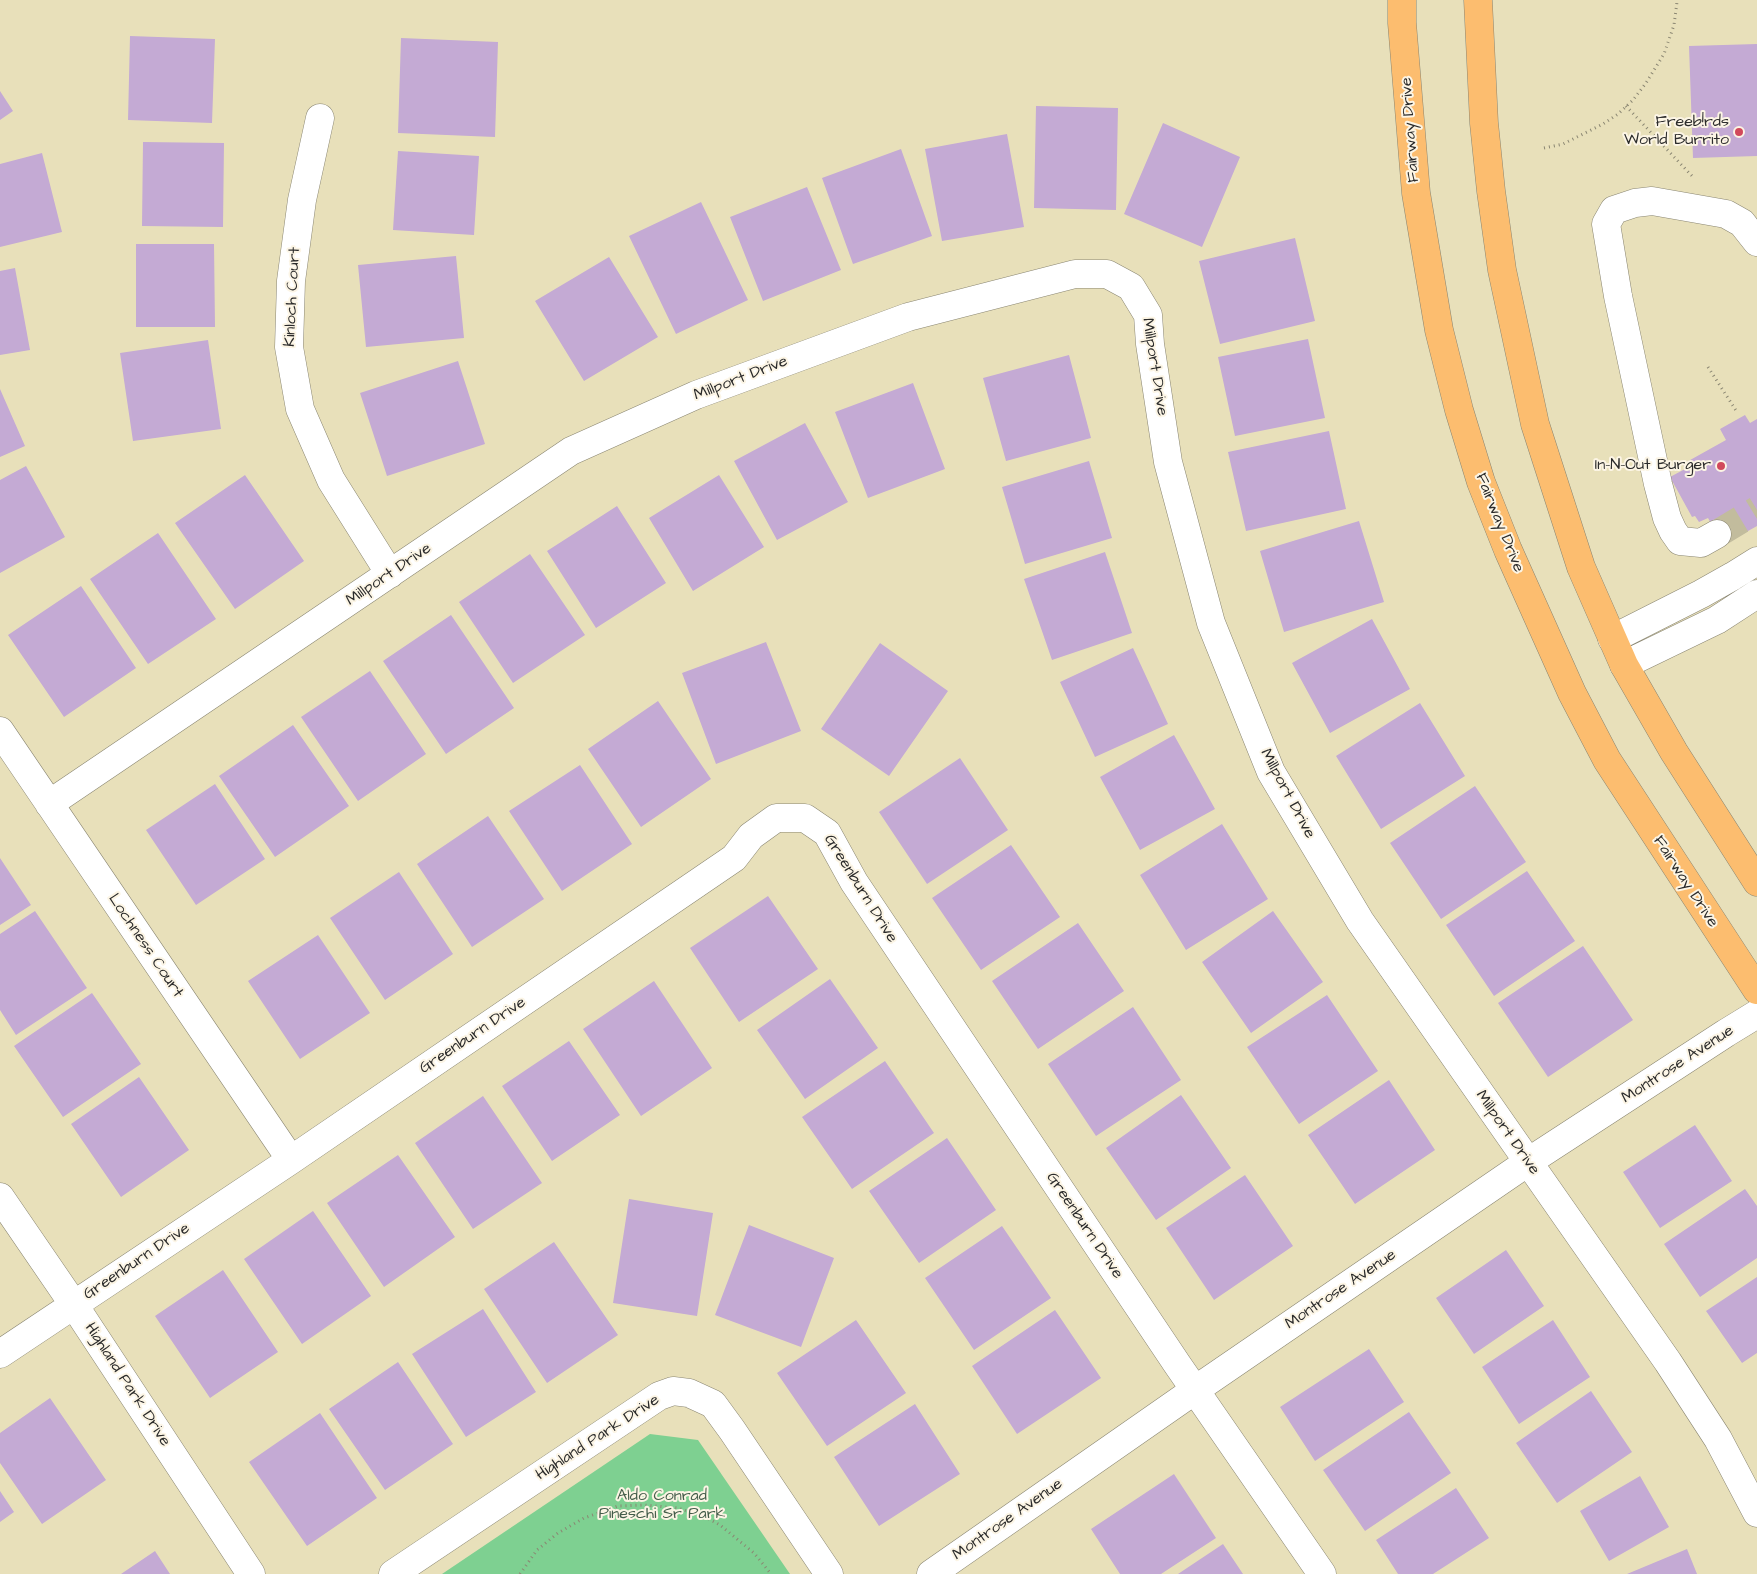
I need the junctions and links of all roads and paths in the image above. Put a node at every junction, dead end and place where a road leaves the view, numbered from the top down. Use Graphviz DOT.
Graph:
graph roads {
  1 [pos="1402,0"];
  2 [pos="1478,0"];
  3 [pos="1677,2"];
  4 [pos="1626,106"];
  5 [pos="320,118"];
  6 [pos="1544,148"];
  7 [pos="1697,181"];
  8 [pos="1757,242"];
  9 [pos="1708,366"];
  10 [pos="1736,412"];
  11 [pos="1717,534"];
  12 [pos="1757,561"];
  13 [pos="390,574"];
  14 [pos="1757,594"];
  15 [pos="1612,639"];
  16 [pos="1624,665"];
  17 [pos="0,731"];
  18 [pos="48,804"];
  19 [pos="1757,882"];
  20 [pos="1757,990"];
  21 [pos="1757,1014"];
  22 [pos="291,1160"];
  23 [pos="1528,1162"];
  24 [pos="0,1197"];
  25 [pos="74,1305"];
  26 [pos="0,1354"];
  27 [pos="1195,1390"];
  28 [pos="1757,1513"];
  29 [pos="252,1574"];
  30 [pos="393,1574"];
  31 [pos="520,1574"];
  32 [pos="771,1574"];
  33 [pos="829,1574"];
  34 [pos="931,1574"];
  35 [pos="1322,1574"];
  1 -- 20 [label="main road, Fairway Drive"];
  2 -- 15 [label="main road"];
  3 -- 4 [label="path"];
  4 -- 6 [label="path"];
  4 -- 7 [label="path"];
  5 -- 13 [label="street, Kinloch Court"];
  8 -- 11 [label="street"];
  9 -- 10 [label="path"];
  12 -- 15 [label="street"];
  13 -- 18 [label="street, Millport Drive"];
  13 -- 23 [label="street, Millport Drive"];
  14 -- 16 [label="street"];
  15 -- 16 [label="main road"];
  16 -- 19 [label="main road"];
  17 -- 18 [label="street, Lochness Court"];
  18 -- 22 [label="street, Lochness Court"];
  21 -- 23 [label="street, Montrose Avenue"];
  22 -- 25 [label="street, Greenburn Drive"];
  22 -- 27 [label="street, Greenburn Drive"];
  23 -- 27 [label="street, Montrose Avenue"];
  23 -- 28 [label="street, Millport Drive"];
  24 -- 25 [label="street, Highland Park Drive"];
  25 -- 26 [label="street, Greenburn Drive"];
  25 -- 29 [label="street, Highland Park Drive"];
  27 -- 34 [label="street, Montrose Avenue"];
  27 -- 35 [label="street, Greenburn Drive"];
  30 -- 33 [label="street, Highland Park Drive"];
  31 -- 32 [label="path"];
}
